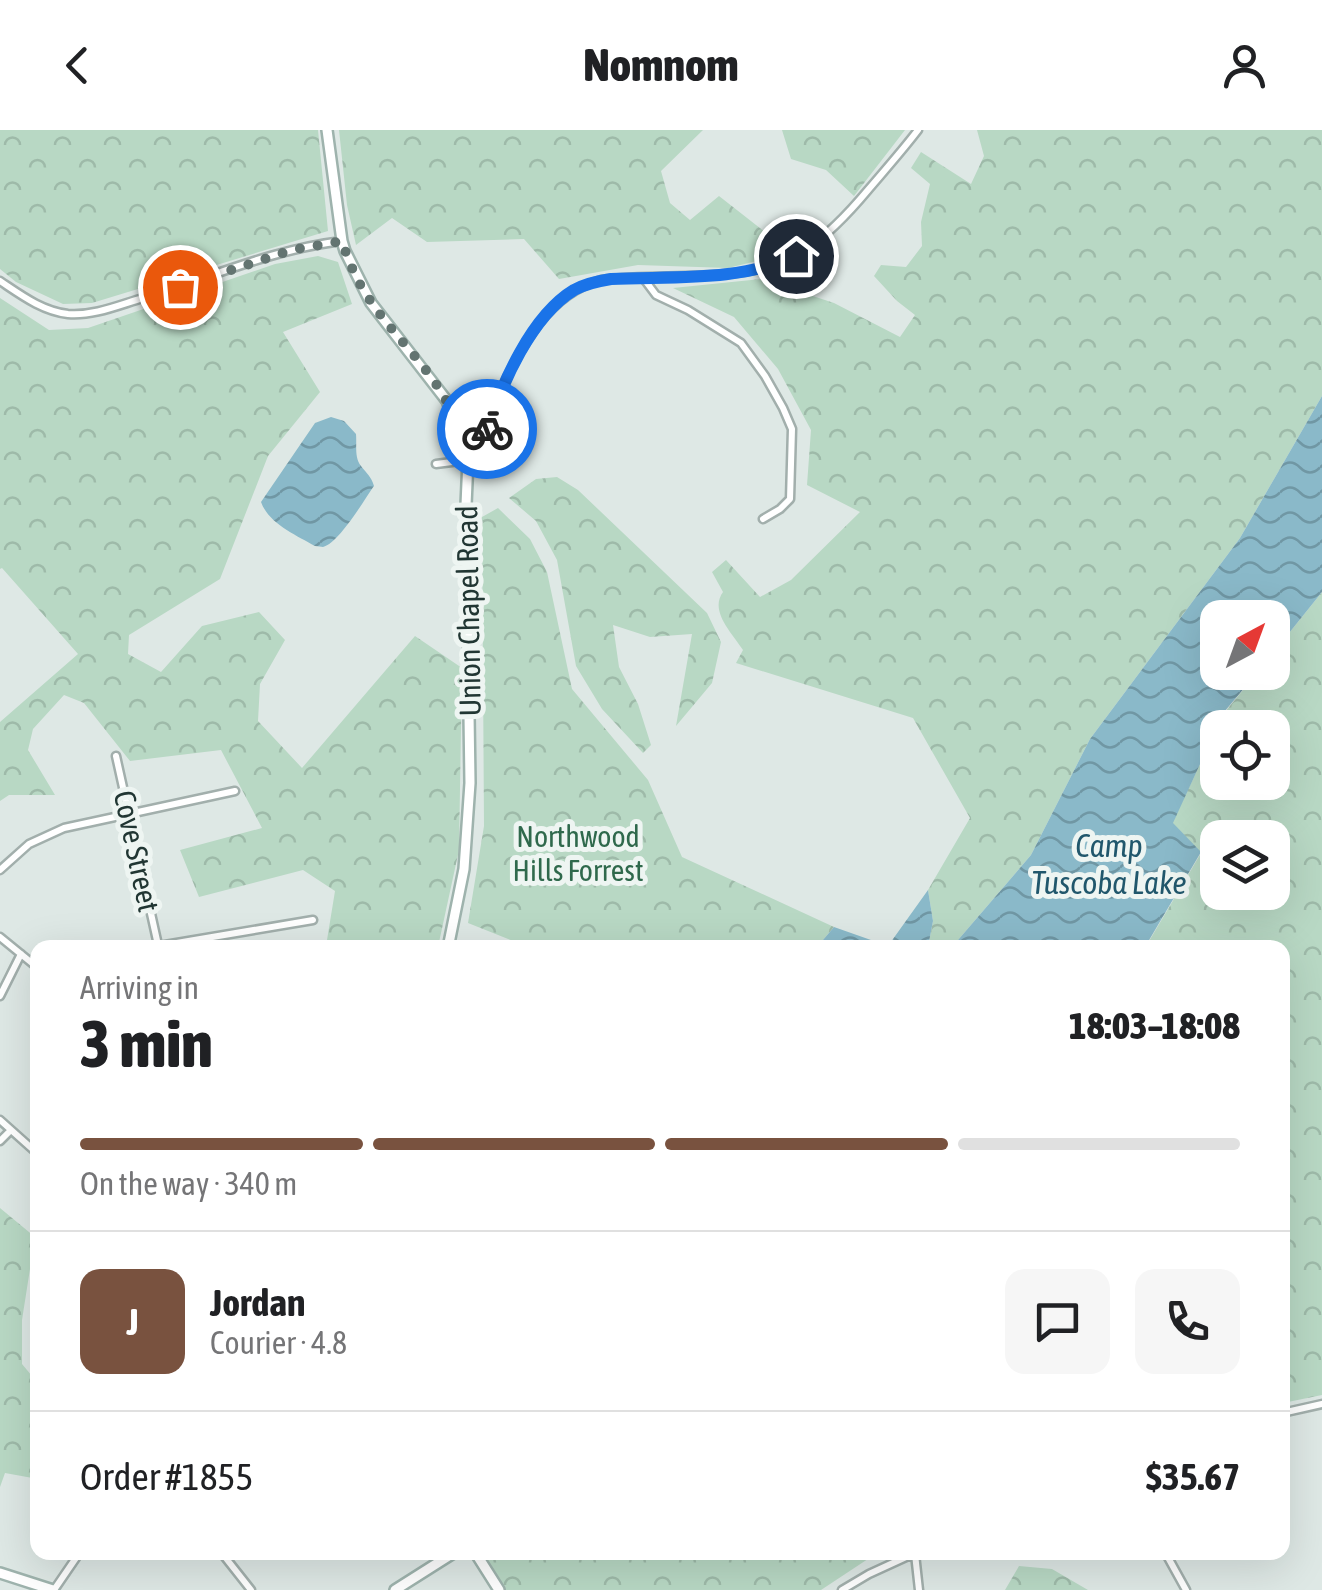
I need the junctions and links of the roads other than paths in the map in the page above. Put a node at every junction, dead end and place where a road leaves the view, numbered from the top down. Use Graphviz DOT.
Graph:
graph roads {
  1 [pos="328,130"];
  2 [pos="918,130"];
  3 [pos="342,241"];
  4 [pos="643,278"];
  5 [pos="0,281"];
  6 [pos="468,460"];
  7 [pos="436,464"];
  8 [pos="763,519"];
  9 [pos="116,756"];
  10 [pos="235,792"];
  11 [pos="129,815"];
  12 [pos="0,870"];
  13 [pos="313,920"];
  14 [pos="216,936"];
  15 [pos="0,937"];
  16 [pos="157,940"];
  17 [pos="190,940"];
  18 [pos="217,940"];
  19 [pos="450,940"];
  20 [pos="20,954"];
  21 [pos="30,962"];
  22 [pos="0,996"];
  23 [pos="0,1120"];
  24 [pos="11,1130"];
  25 [pos="0,1141"];
  26 [pos="30,1147"];
  27 [pos="1322,1404"];
  28 [pos="1290,1411"];
  29 [pos="75,1560"];
  30 [pos="227,1560"];
  31 [pos="442,1560"];
  32 [pos="479,1560"];
  33 [pos="900,1560"];
  34 [pos="917,1560"];
  35 [pos="1169,1560"];
  36 [pos="0,1573"];
  37 [pos="54,1590"];
  38 [pos="251,1590"];
  39 [pos="395,1590"];
  40 [pos="499,1590"];
  41 [pos="842,1590"];
  42 [pos="919,1590"];
  43 [pos="1186,1590"];
  1 -- 3 [label="street, Union Chapel Road"];
  2 -- 4 [label="street"];
  3 -- 5 [label="street"];
  3 -- 6 [label="street, Union Chapel Road"];
  4 -- 6 [label="street"];
  4 -- 8 [label="street"];
  6 -- 7 [label="street"];
  6 -- 19 [label="street, Union Chapel Road"];
  9 -- 11 [label="street, Cove Street"];
  10 -- 11 [label="street"];
  11 -- 12 [label="street"];
  11 -- 16 [label="street, Cove Street"];
  13 -- 14 [label="street"];
  14 -- 17 [label="street"];
  14 -- 18 [label="street"];
  15 -- 20 [label="street"];
  20 -- 21 [label="street"];
  20 -- 22 [label="street"];
  23 -- 24 [label="street"];
  24 -- 25 [label="street"];
  24 -- 26 [label="street"];
  27 -- 28 [label="street"];
  29 -- 37 [label="street"];
  30 -- 38 [label="street"];
  31 -- 39 [label="street"];
  32 -- 40 [label="street"];
  33 -- 41 [label="street"];
  34 -- 42 [label="street"];
  35 -- 43 [label="street"];
  36 -- 37 [label="street"];
}
